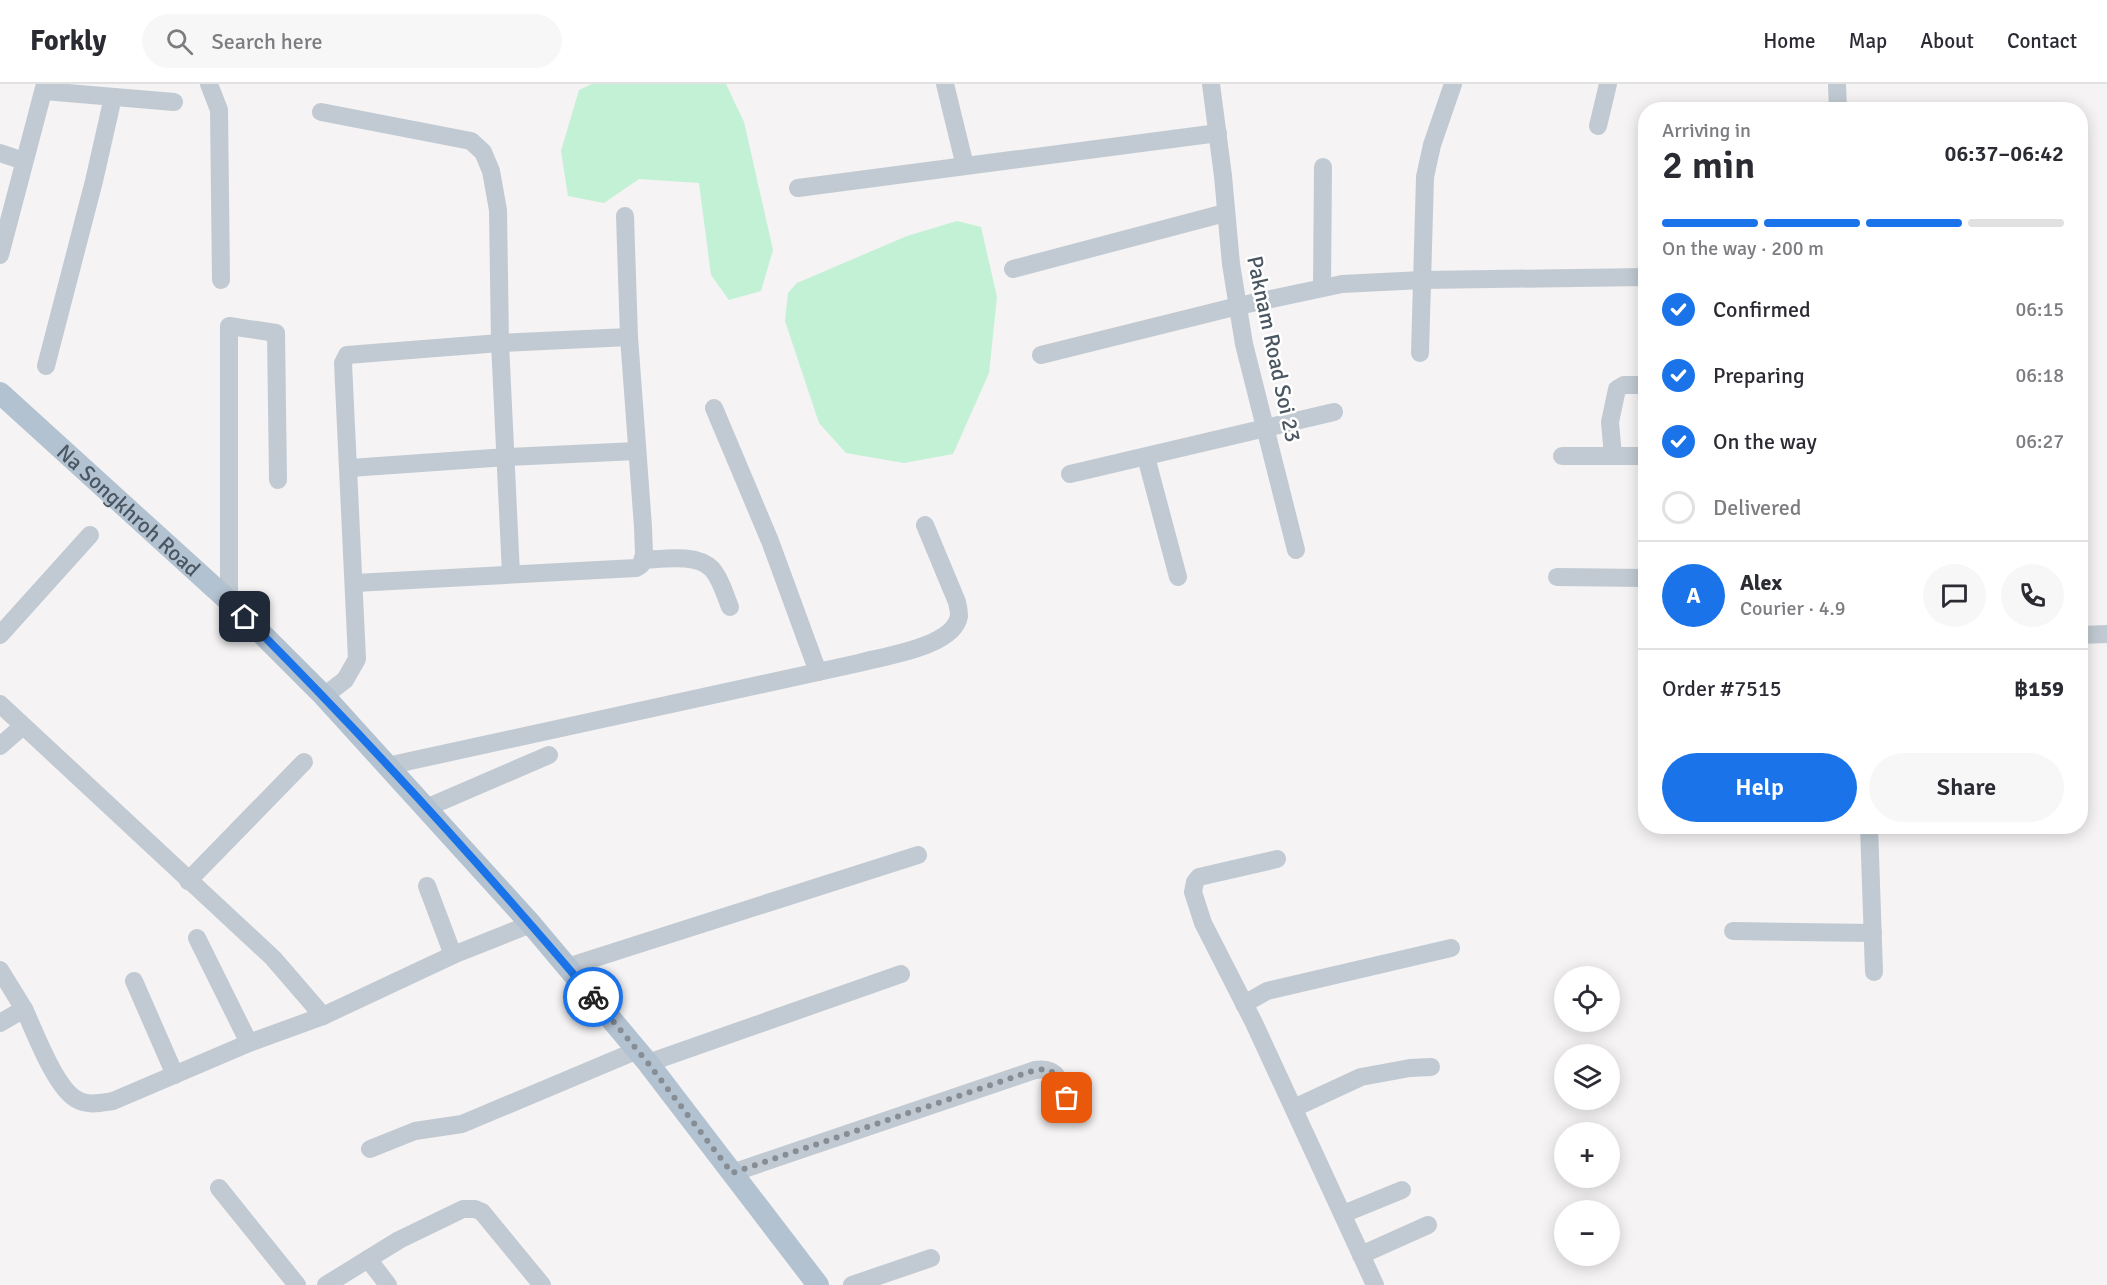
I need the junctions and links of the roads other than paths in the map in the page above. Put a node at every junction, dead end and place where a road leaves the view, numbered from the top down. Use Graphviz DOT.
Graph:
graph roads {
  1 [pos="209,84"];
  2 [pos="945,84"];
  3 [pos="1211,84"];
  4 [pos="1453,84"];
  5 [pos="1608,84"];
  6 [pos="1836,84"];
  7 [pos="45,87"];
  8 [pos="113,97"];
  9 [pos="174,102"];
  10 [pos="1837,102"];
  11 [pos="321,112"];
  12 [pos="1598,126"];
  13 [pos="1218,133"];
  14 [pos="0,153"];
  15 [pos="24,161"];
  16 [pos="965,166"];
  17 [pos="1323,167"];
  18 [pos="798,188"];
  19 [pos="1225,213"];
  20 [pos="625,216"];
  21 [pos="0,255"];
  22 [pos="1013,269"];
  23 [pos="1638,277"];
  24 [pos="221,280"];
  25 [pos="1422,280"];
  26 [pos="1322,287"];
  27 [pos="1238,306"];
  28 [pos="629,337"];
  29 [pos="500,343"];
  30 [pos="1420,353"];
  31 [pos="1041,355"];
  32 [pos="46,366"];
  33 [pos="1638,385"];
  34 [pos="0,393"];
  35 [pos="714,408"];
  36 [pos="1334,412"];
  37 [pos="1266,429"];
  38 [pos="637,451"];
  39 [pos="1562,456"];
  40 [pos="1613,456"];
  41 [pos="1638,456"];
  42 [pos="507,457"];
  43 [pos="1146,457"];
  44 [pos="350,468"];
  45 [pos="1070,474"];
  46 [pos="278,480"];
  47 [pos="925,525"];
  48 [pos="90,535"];
  49 [pos="1296,550"];
  50 [pos="643,560"];
  51 [pos="511,574"];
  52 [pos="1178,577"];
  53 [pos="1557,578"];
  54 [pos="1638,578"];
  55 [pos="355,583"];
  56 [pos="229,601"];
  57 [pos="730,607"];
  58 [pos="2088,634"];
  59 [pos="2107,634"];
  60 [pos="0,635"];
  61 [pos="818,672"];
  62 [pos="324,696"];
  63 [pos="0,704"];
  64 [pos="23,726"];
  65 [pos="0,747"];
  66 [pos="549,755"];
  67 [pos="304,762"];
  68 [pos="387,766"];
  69 [pos="426,808"];
  70 [pos="1869,834"];
  71 [pos="918,855"];
  72 [pos="1277,859"];
  73 [pos="188,881"];
  74 [pos="427,886"];
  75 [pos="531,924"];
  76 [pos="1733,931"];
  77 [pos="1873,933"];
  78 [pos="197,938"];
  79 [pos="1451,948"];
  80 [pos="453,955"];
  81 [pos="567,967"];
  82 [pos="0,970"];
  83 [pos="1874,972"];
  84 [pos="901,974"];
  85 [pos="134,981"];
  86 [pos="1244,1004"];
  87 [pos="24,1009"];
  88 [pos="323,1016"];
  89 [pos="0,1023"];
  90 [pos="249,1043"];
  91 [pos="643,1056"];
  92 [pos="1431,1067"];
  93 [pos="175,1075"];
  94 [pos="1067,1098"];
  95 [pos="1294,1108"];
  96 [pos="370,1149"];
  97 [pos="732,1173"];
  98 [pos="219,1188"];
  99 [pos="1402,1190"];
  100 [pos="1343,1214"];
  101 [pos="1428,1225"];
  102 [pos="1361,1255"];
  103 [pos="931,1258"];
  104 [pos="368,1259"];
  105 [pos="297,1285"];
  106 [pos="326,1285"];
  107 [pos="388,1285"];
  108 [pos="542,1285"];
  109 [pos="818,1285"];
  110 [pos="852,1285"];
  111 [pos="1375,1285"];
  1 -- 24 [label="street"];
  2 -- 16 [label="street"];
  3 -- 13 [label="street, Paknam Road Soi 23"];
  4 -- 25 [label="street"];
  5 -- 12 [label="street"];
  6 -- 10 [label="street"];
  7 -- 8 [label="street"];
  7 -- 15 [label="street"];
  8 -- 9 [label="street"];
  8 -- 32 [label="street"];
  11 -- 29 [label="street"];
  13 -- 16 [label="street"];
  13 -- 19 [label="street, Paknam Road Soi 23"];
  14 -- 15 [label="street"];
  15 -- 21 [label="street"];
  16 -- 18 [label="street"];
  17 -- 26 [label="street"];
  19 -- 22 [label="street"];
  19 -- 27 [label="street, Paknam Road Soi 23"];
  20 -- 28 [label="street"];
  23 -- 25 [label="street"];
  25 -- 26 [label="street"];
  25 -- 30 [label="street"];
  26 -- 27 [label="street"];
  27 -- 31 [label="street"];
  27 -- 37 [label="street, Paknam Road Soi 23"];
  28 -- 29 [label="street"];
  28 -- 38 [label="street"];
  29 -- 42 [label="street"];
  29 -- 44 [label="street"];
  33 -- 40 [label="street"];
  34 -- 56 [label="main road, Na Songkhroh Road"];
  35 -- 61 [label="street"];
  36 -- 37 [label="street"];
  37 -- 43 [label="street"];
  37 -- 49 [label="street, Paknam Road Soi 23"];
  38 -- 42 [label="street"];
  38 -- 50 [label="street"];
  39 -- 40 [label="street"];
  40 -- 41 [label="street"];
  42 -- 44 [label="street"];
  42 -- 51 [label="street"];
  43 -- 45 [label="street"];
  43 -- 52 [label="street"];
  44 -- 55 [label="street"];
  46 -- 56 [label="street"];
  47 -- 61 [label="street"];
  48 -- 60 [label="street"];
  50 -- 51 [label="street"];
  50 -- 57 [label="street"];
  51 -- 55 [label="street"];
  53 -- 54 [label="street"];
  55 -- 62 [label="street"];
  56 -- 62 [label="main road, Na Songkhroh Road"];
  58 -- 59 [label="street"];
  61 -- 68 [label="street"];
  62 -- 68 [label="main road, Na Songkhroh Road"];
  63 -- 64 [label="street"];
  64 -- 65 [label="street"];
  64 -- 73 [label="street"];
  66 -- 69 [label="street"];
  67 -- 73 [label="street"];
  68 -- 69 [label="main road, Na Songkhroh Road"];
  69 -- 75 [label="main road, Na Songkhroh Road"];
  70 -- 77 [label="street"];
  71 -- 81 [label="street"];
  72 -- 86 [label="street"];
  73 -- 88 [label="street"];
  74 -- 80 [label="street"];
  75 -- 80 [label="street"];
  75 -- 81 [label="main road, Na Songkhroh Road"];
  76 -- 77 [label="street"];
  77 -- 83 [label="street"];
  78 -- 90 [label="street"];
  79 -- 86 [label="street"];
  80 -- 88 [label="street"];
  81 -- 91 [label="main road, Na Songkhroh Road"];
  82 -- 87 [label="street"];
  84 -- 91 [label="street"];
  85 -- 93 [label="street"];
  86 -- 95 [label="street"];
  87 -- 89 [label="street"];
  87 -- 93 [label="street"];
  88 -- 90 [label="street"];
  90 -- 93 [label="street"];
  91 -- 96 [label="street"];
  91 -- 97 [label="main road, Na Songkhroh Road"];
  92 -- 95 [label="street"];
  94 -- 97 [label="street"];
  95 -- 100 [label="street"];
  97 -- 109 [label="main road, Na Songkhroh Road"];
  98 -- 105 [label="street"];
  99 -- 100 [label="street"];
  100 -- 102 [label="street"];
  101 -- 102 [label="street"];
  102 -- 111 [label="street"];
  103 -- 110 [label="street"];
  104 -- 106 [label="street"];
  104 -- 107 [label="street"];
  104 -- 108 [label="street"];
}
